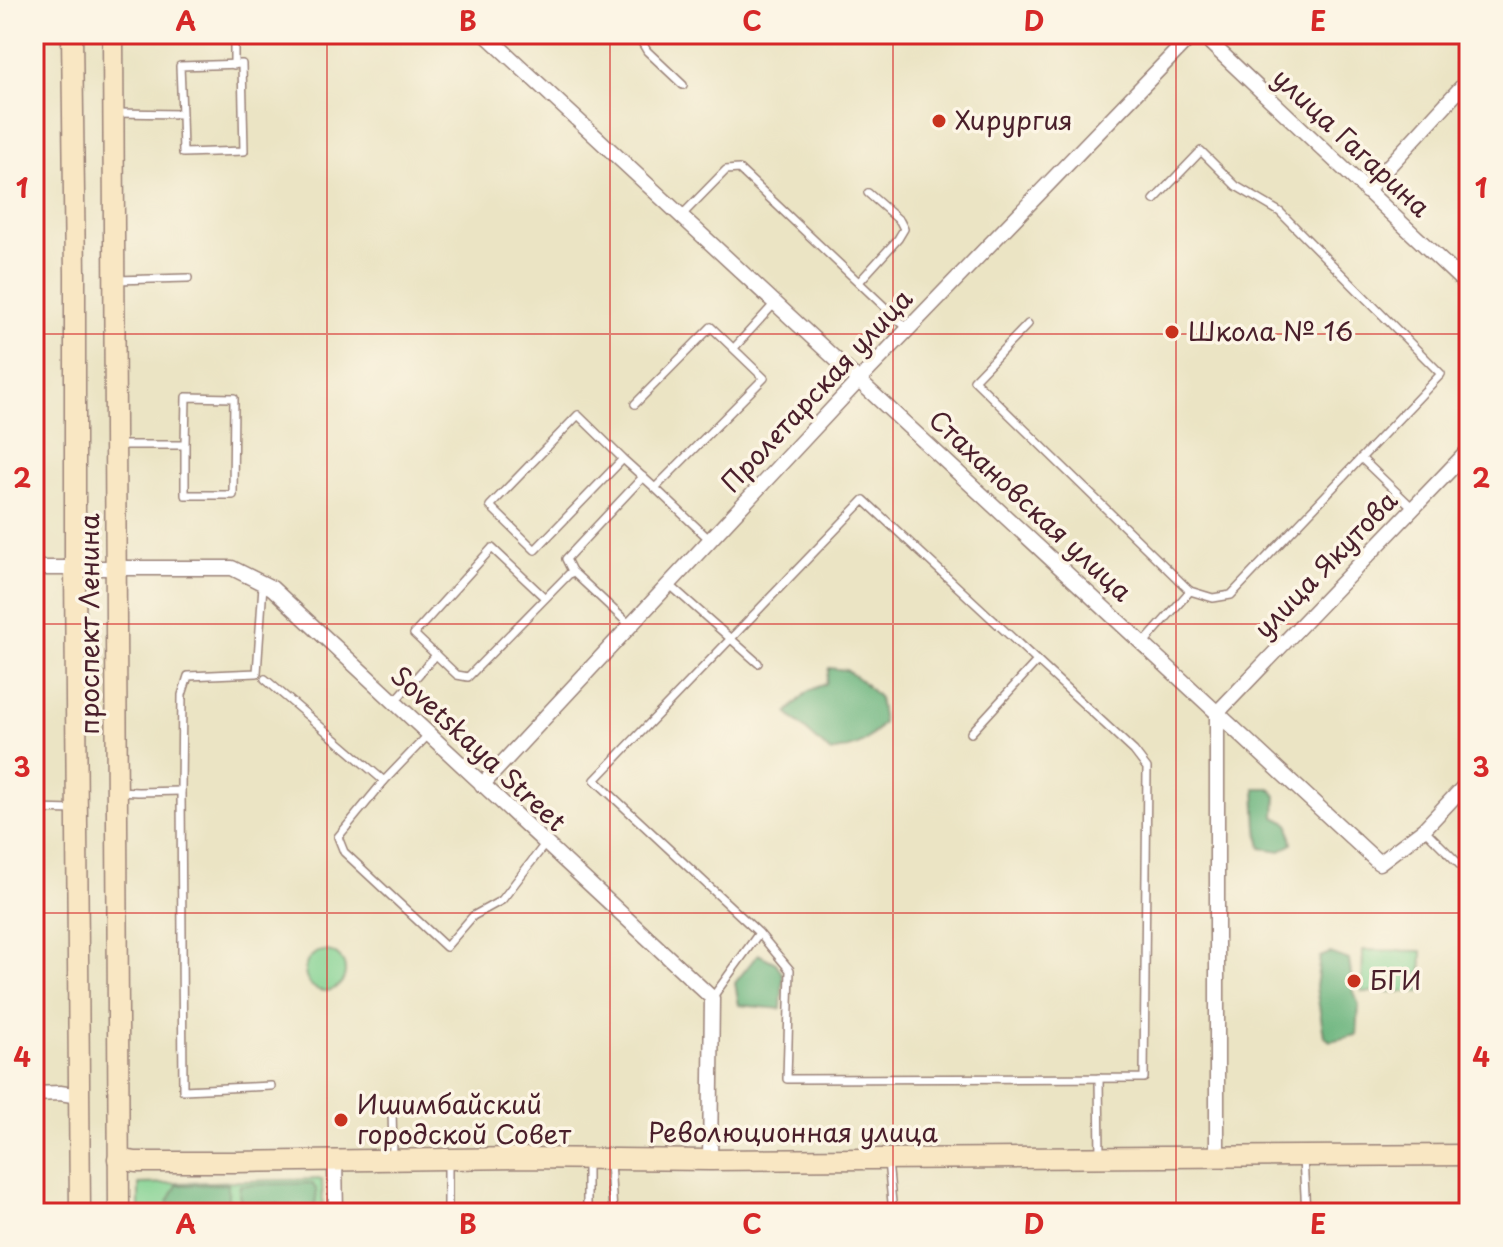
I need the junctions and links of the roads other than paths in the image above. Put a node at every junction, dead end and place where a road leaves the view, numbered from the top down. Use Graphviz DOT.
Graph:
graph roads {
  1 [pos="72,34"];
  2 [pos="113,34"];
  3 [pos="234,34"];
  4 [pos="637,34"];
  5 [pos="1193,34"];
  6 [pos="1201,34"];
  7 [pos="495,37"];
  8 [pos="234,65"];
  9 [pos="1469,79"];
  10 [pos="683,85"];
  11 [pos="113,113"];
  12 [pos="182,114"];
  13 [pos="1366,191"];
  14 [pos="868,193"];
  15 [pos="1154,200"];
  16 [pos="681,216"];
  17 [pos="188,278"];
  18 [pos="114,280"];
  19 [pos="859,282"];
  20 [pos="1469,287"];
  21 [pos="775,303"];
  22 [pos="1028,324"];
  23 [pos="908,329"];
  24 [pos="734,348"];
  25 [pos="859,380"];
  26 [pos="635,404"];
  27 [pos="115,445"];
  28 [pos="185,445"];
  29 [pos="1469,450"];
  30 [pos="1361,458"];
  31 [pos="623,459"];
  32 [pos="643,477"];
  33 [pos="655,488"];
  34 [pos="1413,508"];
  35 [pos="710,540"];
  36 [pos="34,568"];
  37 [pos="75,568"];
  38 [pos="116,568"];
  39 [pos="572,571"];
  40 [pos="263,583"];
  41 [pos="669,583"];
  42 [pos="1190,591"];
  43 [pos="545,598"];
  44 [pos="630,625"];
  45 [pos="731,639"];
  46 [pos="1143,644"];
  47 [pos="436,655"];
  48 [pos="1037,661"];
  49 [pos="758,663"];
  50 [pos="265,679"];
  51 [pos="393,703"];
  52 [pos="1217,713"];
  53 [pos="971,733"];
  54 [pos="429,734"];
  55 [pos="384,781"];
  56 [pos="1469,781"];
  57 [pos="482,785"];
  58 [pos="116,791"];
  59 [pos="181,791"];
  60 [pos="34,809"];
  61 [pos="78,810"];
  62 [pos="1424,829"];
  63 [pos="545,844"];
  64 [pos="1469,874"];
  65 [pos="759,933"];
  66 [pos="712,998"];
  67 [pos="1099,1078"];
  68 [pos="271,1086"];
  69 [pos="34,1094"];
  70 [pos="79,1096"];
  71 [pos="392,1108"];
  72 [pos="1469,1155"];
  73 [pos="1217,1156"];
  74 [pos="1303,1156"];
  75 [pos="1100,1157"];
  76 [pos="118,1159"];
  77 [pos="393,1159"];
  78 [pos="448,1159"];
  79 [pos="587,1159"];
  80 [pos="610,1159"];
  81 [pos="888,1159"];
  82 [pos="710,1160"];
  83 [pos="335,1161"];
  84 [pos="80,1213"];
  85 [pos="119,1213"];
  86 [pos="336,1213"];
  87 [pos="448,1213"];
  88 [pos="587,1213"];
  89 [pos="613,1213"];
  90 [pos="893,1213"];
  91 [pos="1306,1213"];
  1 -- 37 [label="street, проспект Ленина"];
  2 -- 11 [label="street, проспект Ленина"];
  3 -- 8 [label="lane"];
  4 -- 10 [label="lane"];
  5 -- 23 [label="street, Пролетарская улица"];
  6 -- 13 [label="street, улица Гагарина"];
  7 -- 16 [label="street, Стахановская улица"];
  8 -- 12 [label="lane"];
  8 -- 12 [label="lane"];
  9 -- 13 [label="street"];
  11 -- 12 [label="lane"];
  11 -- 18 [label="street, проспект Ленина"];
  13 -- 20 [label="street, улица Гагарина"];
  14 -- 19 [label="lane"];
  15 -- 30 [label="lane"];
  16 -- 19 [label="lane"];
  16 -- 21 [label="street, Стахановская улица"];
  17 -- 18 [label="lane"];
  18 -- 27 [label="street, проспект Ленина"];
  19 -- 23 [label="lane"];
  21 -- 24 [label="lane"];
  21 -- 25 [label="street, Стахановская улица"];
  22 -- 42 [label="lane"];
  23 -- 25 [label="street, Пролетарская улица"];
  24 -- 26 [label="lane"];
  24 -- 33 [label="lane"];
  25 -- 35 [label="street, Пролетарская улица"];
  25 -- 46 [label="street, Стахановская улица"];
  27 -- 28 [label="lane"];
  27 -- 38 [label="street, проспект Ленина"];
  28 -- 28 [label="lane"];
  29 -- 34 [label="street, улица Якутова"];
  30 -- 34 [label="lane"];
  30 -- 42 [label="lane"];
  31 -- 31 [label="lane"];
  31 -- 32 [label="lane"];
  32 -- 33 [label="lane"];
  32 -- 39 [label="lane"];
  33 -- 35 [label="lane"];
  34 -- 52 [label="street, улица Якутова"];
  35 -- 41 [label="street, Пролетарская улица"];
  36 -- 37 [label="street, Sovetskaya Street"];
  37 -- 38 [label="street, Sovetskaya Street"];
  37 -- 61 [label="street, проспект Ленина"];
  38 -- 40 [label="street, Sovetskaya Street"];
  38 -- 58 [label="street, проспект Ленина"];
  39 -- 43 [label="lane"];
  39 -- 44 [label="lane"];
  40 -- 51 [label="street, Sovetskaya Street"];
  40 -- 59 [label="lane"];
  41 -- 44 [label="street, Пролетарская улица"];
  41 -- 45 [label="lane"];
  42 -- 46 [label="lane"];
  43 -- 47 [label="lane"];
  43 -- 47 [label="lane"];
  44 -- 57 [label="street, Пролетарская улица"];
  45 -- 48 [label="lane"];
  45 -- 49 [label="lane"];
  45 -- 65 [label="lane"];
  46 -- 52 [label="street, Стахановская улица"];
  47 -- 51 [label="lane"];
  48 -- 53 [label="lane"];
  48 -- 67 [label="lane"];
  50 -- 55 [label="lane"];
  51 -- 54 [label="street, Sovetskaya Street"];
  52 -- 62 [label="street, Стахановская улица"];
  52 -- 73 [label="street"];
  54 -- 55 [label="lane"];
  54 -- 57 [label="street, Sovetskaya Street"];
  55 -- 63 [label="lane"];
  56 -- 62 [label="street"];
  57 -- 63 [label="street, Sovetskaya Street"];
  58 -- 59 [label="lane"];
  58 -- 76 [label="street, проспект Ленина"];
  59 -- 68 [label="lane"];
  60 -- 61 [label="lane"];
  61 -- 70 [label="street, проспект Ленина"];
  62 -- 64 [label="lane"];
  63 -- 66 [label="street, Sovetskaya Street"];
  65 -- 66 [label="lane"];
  65 -- 67 [label="lane"];
  66 -- 82 [label="street"];
  67 -- 75 [label="lane"];
  69 -- 70 [label="street"];
  70 -- 84 [label="street, проспект Ленина"];
  71 -- 77 [label="lane"];
  72 -- 74 [label="street, Революционная улица"];
  73 -- 74 [label="street, Революционная улица"];
  73 -- 75 [label="street, Революционная улица"];
  74 -- 91 [label="lane"];
  75 -- 81 [label="street, Революционная улица"];
  76 -- 83 [label="street, Революционная улица"];
  76 -- 85 [label="street, проспект Ленина"];
  77 -- 78 [label="street, Революционная улица"];
  77 -- 83 [label="street, Революционная улица"];
  78 -- 79 [label="street, Революционная улица"];
  78 -- 87 [label="lane"];
  79 -- 80 [label="street, Революционная улица"];
  79 -- 88 [label="lane"];
  80 -- 82 [label="street, Революционная улица"];
  80 -- 89 [label="lane"];
  81 -- 82 [label="street, Революционная улица"];
  81 -- 90 [label="lane"];
  83 -- 86 [label="street"];
}
